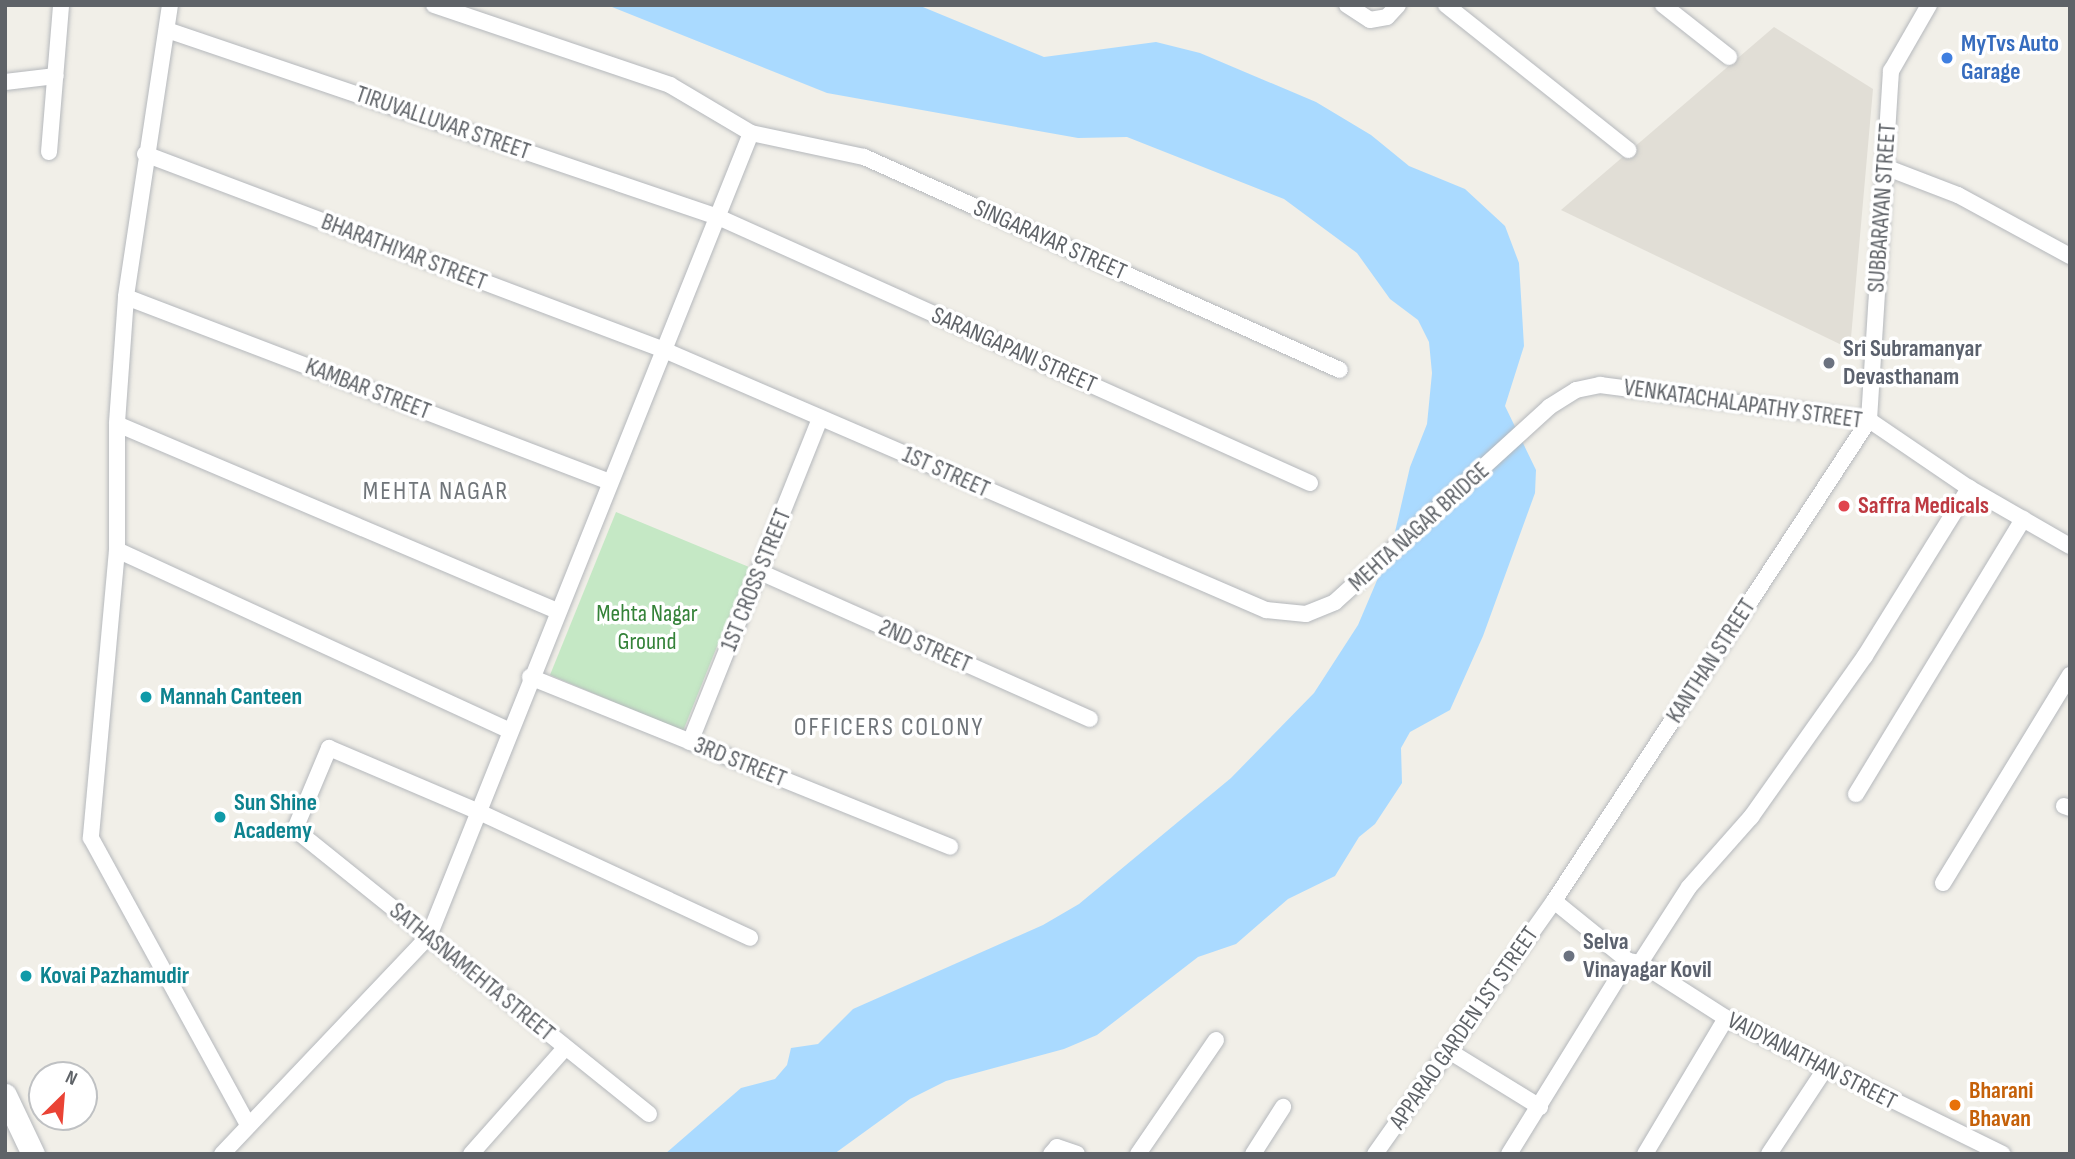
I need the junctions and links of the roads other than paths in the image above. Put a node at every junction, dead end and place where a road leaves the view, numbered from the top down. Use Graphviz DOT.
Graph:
graph roads {
  1 [pos="61,5"];
  2 [pos="170,5"];
  3 [pos="433,5"];
  4 [pos="1347,5"];
  5 [pos="1398,5"];
  6 [pos="1446,5"];
  7 [pos="1663,5"];
  8 [pos="1929,5"];
  9 [pos="167,30"];
  10 [pos="1730,57"];
  11 [pos="56,76"];
  12 [pos="5,82"];
  13 [pos="751,133"];
  14 [pos="1628,150"];
  15 [pos="49,152"];
  16 [pos="145,154"];
  17 [pos="1885,167"];
  18 [pos="718,217"];
  19 [pos="2070,256"];
  20 [pos="126,297"];
  21 [pos="664,350"];
  22 [pos="1340,370"];
  23 [pos="1592,386"];
  24 [pos="820,418"];
  25 [pos="1869,420"];
  26 [pos="117,424"];
  27 [pos="610,482"];
  28 [pos="1310,483"];
  29 [pos="1969,488"];
  30 [pos="2023,519"];
  31 [pos="2070,546"];
  32 [pos="117,550"];
  33 [pos="760,572"];
  34 [pos="1228,595"];
  35 [pos="557,611"];
  36 [pos="2070,675"];
  37 [pos="530,677"];
  38 [pos="1090,719"];
  39 [pos="509,730"];
  40 [pos="690,742"];
  41 [pos="1856,794"];
  42 [pos="477,811"];
  43 [pos="950,847"];
  44 [pos="1943,883"];
  45 [pos="1553,901"];
  46 [pos="429,936"];
  47 [pos="750,938"];
  48 [pos="1634,962"];
  49 [pos="1726,1018"];
  50 [pos="1216,1040"];
  51 [pos="565,1048"];
  52 [pos="1449,1051"];
  53 [pos="1825,1069"];
  54 [pos="5,1095"];
  55 [pos="1283,1107"];
  56 [pos="1540,1107"];
  57 [pos="649,1114"];
  58 [pos="248,1125"];
  59 [pos="33,1154"];
  60 [pos="222,1154"];
  61 [pos="471,1154"];
  62 [pos="1051,1154"];
  63 [pos="1077,1154"];
  64 [pos="1138,1154"];
  65 [pos="1253,1154"];
  66 [pos="1375,1154"];
  67 [pos="1509,1154"];
  68 [pos="1645,1154"];
  69 [pos="1769,1154"];
  70 [pos="2002,1154"];
  1 -- 11 [label="street"];
  2 -- 9 [label="street"];
  3 -- 13 [label="street, SINGARAYAR STREET"];
  4 -- 5 [label="street"];
  6 -- 14 [label="street"];
  7 -- 10 [label="street"];
  8 -- 17 [label="street, SUBBARAYAN STREET"];
  9 -- 16 [label="street"];
  9 -- 18 [label="street, TIRUVALLUVAR STREET"];
  11 -- 12 [label="street"];
  11 -- 15 [label="street"];
  13 -- 18 [label="street"];
  13 -- 22 [label="street, SINGARAYAR STREET"];
  16 -- 20 [label="street"];
  16 -- 21 [label="street, BHARATHIYAR STREET"];
  17 -- 19 [label="street"];
  17 -- 25 [label="street, SUBBARAYAN STREET"];
  18 -- 21 [label="street"];
  18 -- 28 [label="street, SARANGAPANI STREET"];
  20 -- 26 [label="street"];
  20 -- 27 [label="street, KAMBAR STREET"];
  21 -- 24 [label="street, 1ST STREET"];
  21 -- 27 [label="street"];
  23 -- 25 [label="street, VENKATACHALAPATHY STREET"];
  23 -- 34 [label="street, MEHTA NAGAR BRIDGE"];
  24 -- 33 [label="street, 1ST CROSS STREET"];
  24 -- 34 [label="street, 1ST STREET"];
  25 -- 29 [label="street, VENKATACHALAPATHY STREET"];
  25 -- 45 [label="street, KANTHAN STREET"];
  26 -- 32 [label="street"];
  26 -- 35 [label="street"];
  27 -- 35 [label="street"];
  29 -- 30 [label="street, VENKATACHALAPATHY STREET"];
  29 -- 48 [label="street"];
  30 -- 31 [label="street, VENKATACHALAPATHY STREET"];
  30 -- 41 [label="street"];
  32 -- 39 [label="street"];
  32 -- 58 [label="street"];
  33 -- 38 [label="street, 2ND STREET"];
  33 -- 40 [label="street, 1ST CROSS STREET"];
  35 -- 37 [label="street"];
  36 -- 44 [label="street"];
  37 -- 39 [label="street"];
  37 -- 40 [label="street, 3RD STREET"];
  39 -- 42 [label="street"];
  40 -- 43 [label="street, 3RD STREET"];
  42 -- 46 [label="street"];
  42 -- 46 [label="street, SATHASNAMEHTA STREET"];
  42 -- 47 [label="street"];
  45 -- 48 [label="street, VAIDYANATHAN STREET"];
  45 -- 52 [label="street, APPARAO GARDEN 1ST STREET"];
  46 -- 51 [label="street, SATHASNAMEHTA STREET"];
  46 -- 58 [label="street"];
  48 -- 49 [label="street, VAIDYANATHAN STREET"];
  48 -- 56 [label="street"];
  49 -- 53 [label="street, VAIDYANATHAN STREET"];
  49 -- 68 [label="street"];
  50 -- 64 [label="street"];
  51 -- 57 [label="street, SATHASNAMEHTA STREET"];
  51 -- 61 [label="street"];
  52 -- 56 [label="street"];
  52 -- 66 [label="street, APPARAO GARDEN 1ST STREET"];
  53 -- 69 [label="street"];
  53 -- 70 [label="street, VAIDYANATHAN STREET"];
  54 -- 59 [label="main road"];
  55 -- 65 [label="street"];
  56 -- 67 [label="street"];
  58 -- 60 [label="street"];
  62 -- 63 [label="street"];
}
